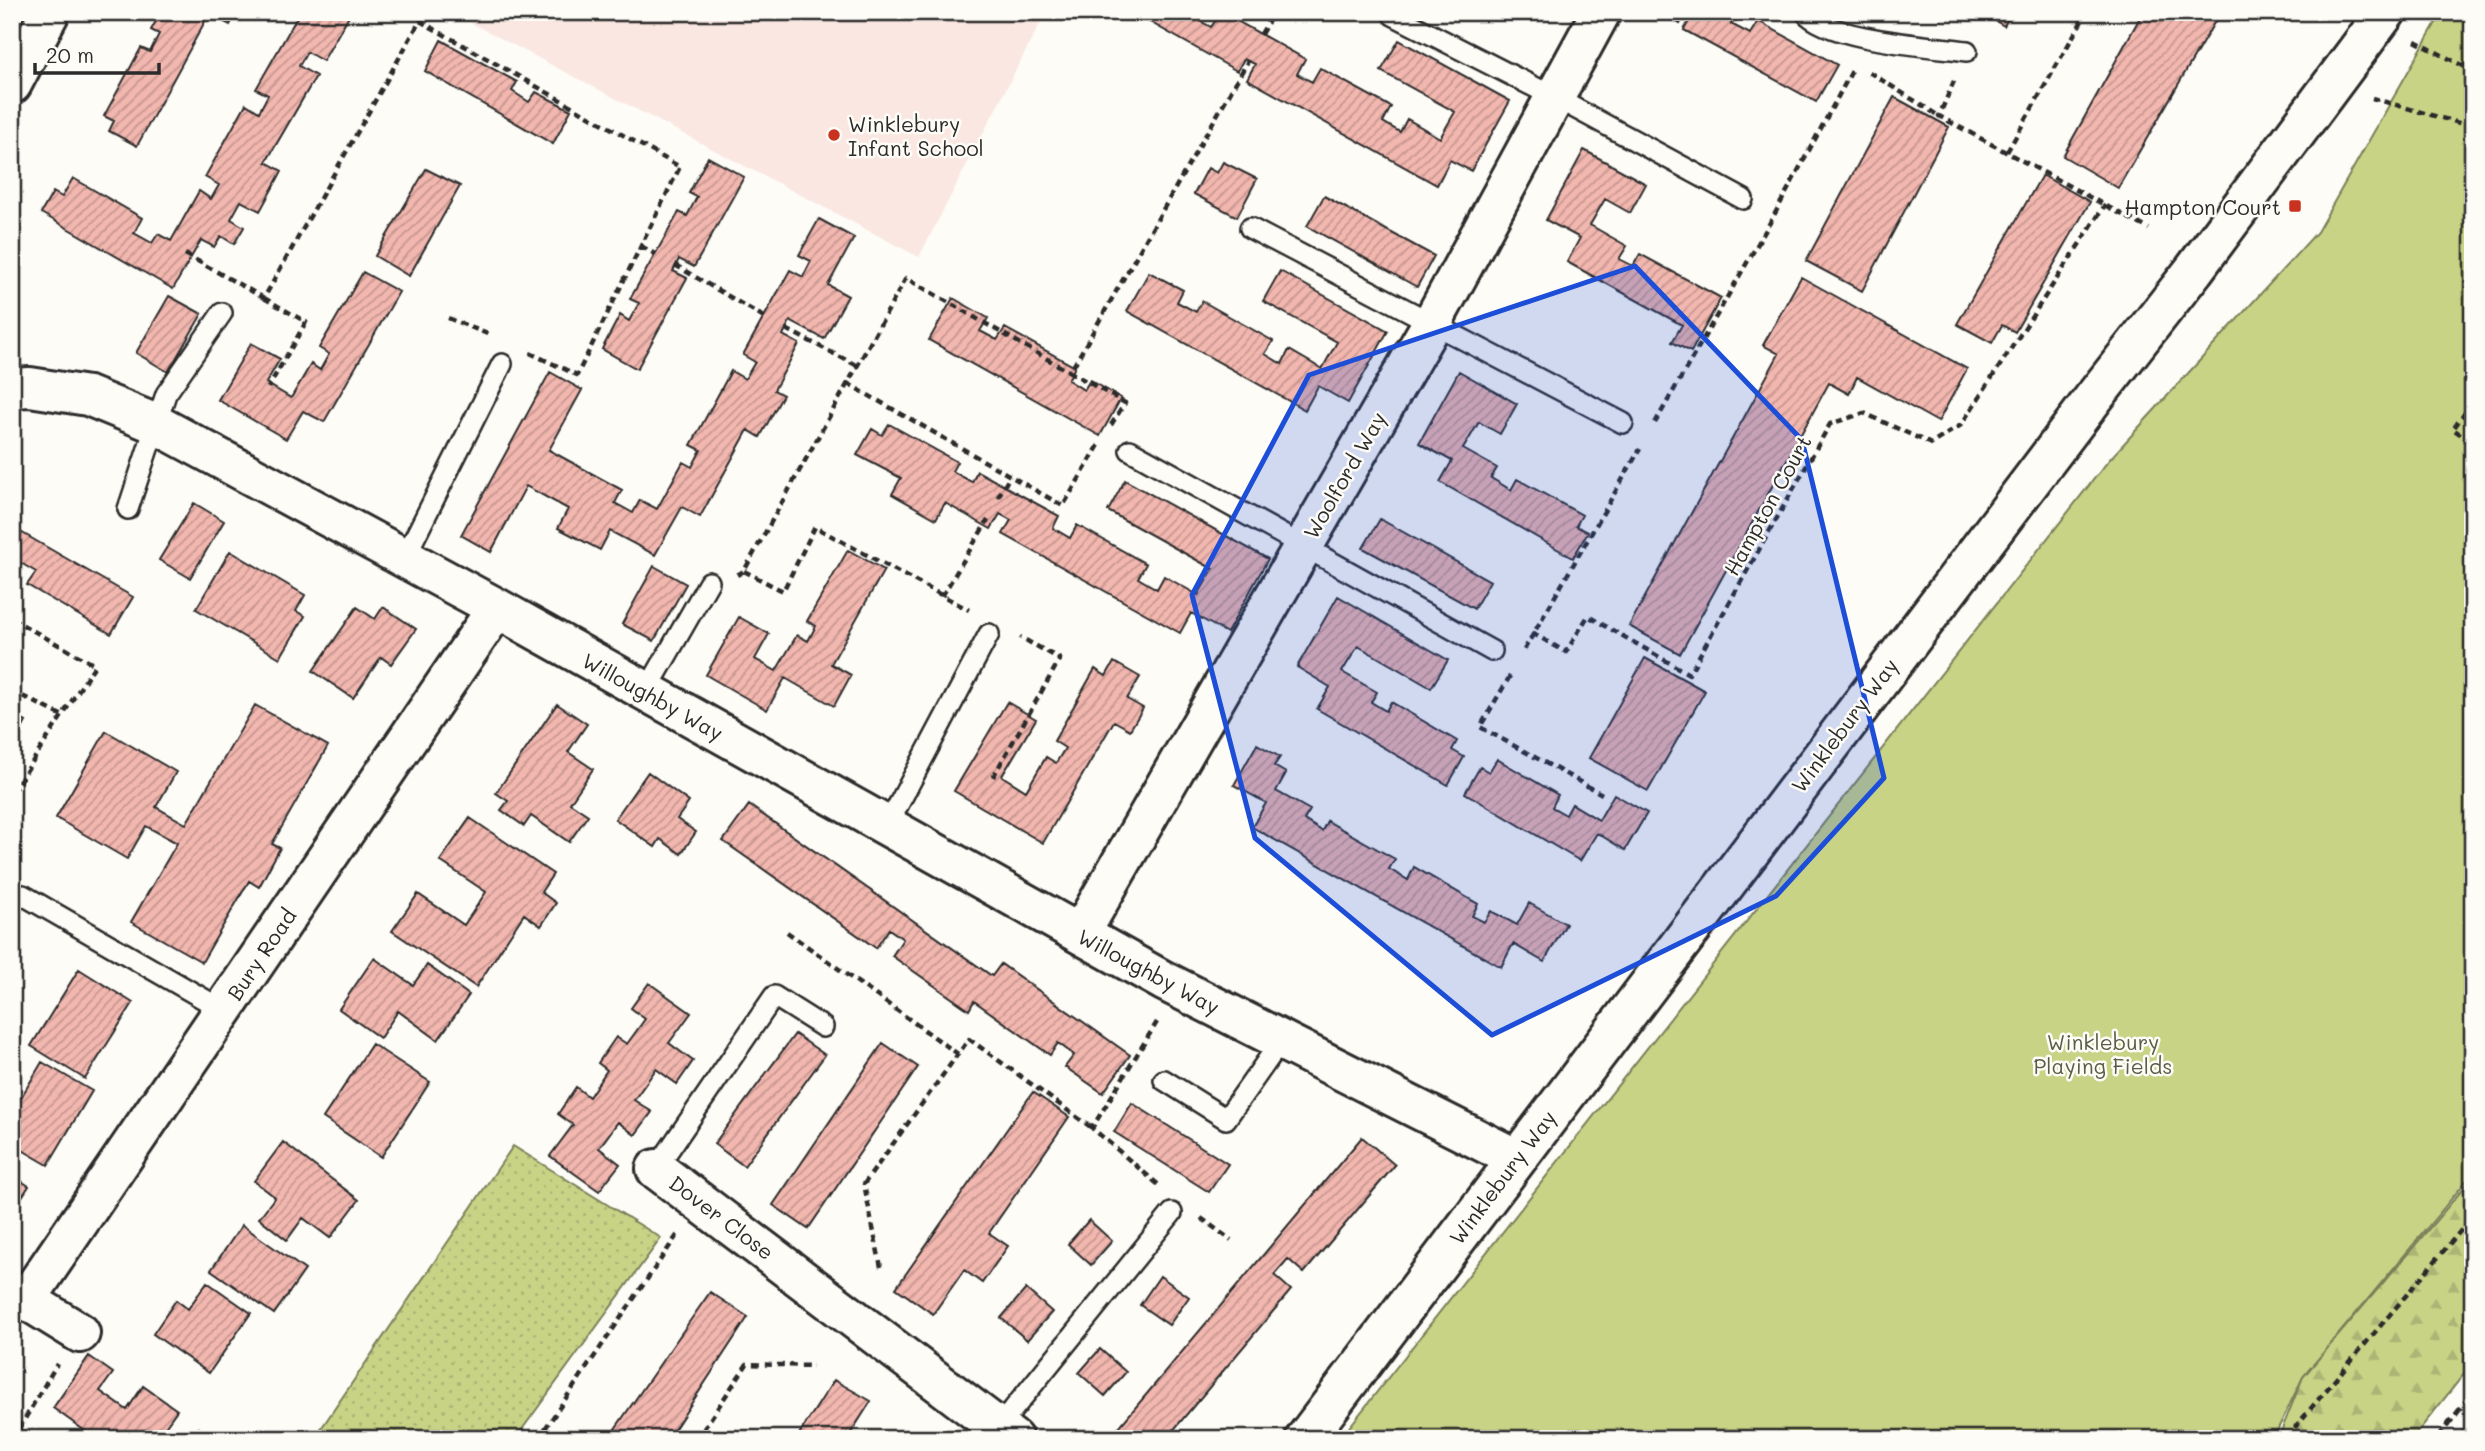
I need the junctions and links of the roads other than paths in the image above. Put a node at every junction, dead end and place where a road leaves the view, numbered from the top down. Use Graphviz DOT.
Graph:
graph roads {
  1 [pos="1601,12"];
  2 [pos="1805,12"];
  3 [pos="42,15"];
  4 [pos="1393,15"];
  5 [pos="2396,25"];
  6 [pos="1967,51"];
  7 [pos="12,84"];
  8 [pos="1556,98"];
  9 [pos="1743,199"];
  10 [pos="1250,228"];
  11 [pos="222,313"];
  12 [pos="1432,323"];
  13 [pos="502,364"];
  14 [pos="12,388"];
  15 [pos="154,423"];
  16 [pos="1623,423"];
  17 [pos="1130,450"];
  18 [pos="128,509"];
  19 [pos="1303,546"];
  20 [pos="405,557"];
  21 [pos="705,589"];
  22 [pos="497,608"];
  23 [pos="989,634"];
  24 [pos="1492,651"];
  25 [pos="646,692"];
  26 [pos="886,828"];
  27 [pos="23,895"];
  28 [pos="1080,934"];
  29 [pos="223,1010"];
  30 [pos="823,1027"];
  31 [pos="1282,1041"];
  32 [pos="1164,1080"];
  33 [pos="1515,1158"];
  34 [pos="656,1169"];
  35 [pos="1172,1213"];
  36 [pos="19,1296"];
  37 [pos="78,1333"];
  38 [pos="1001,1435"];
  39 [pos="1305,1439"];
  1 -- 8 [label="street, Woolford Way"];
  2 -- 6 [label="lane"];
  3 -- 7 [label="street"];
  4 -- 8 [label="lane"];
  5 -- 33 [label="street, Winklebury Way"];
  8 -- 9 [label="lane"];
  8 -- 12 [label="street, Woolford Way"];
  10 -- 12 [label="lane"];
  11 -- 15 [label="lane"];
  12 -- 16 [label="lane"];
  12 -- 19 [label="street, Woolford Way"];
  13 -- 20 [label="lane"];
  14 -- 15 [label="street, Willoughby Way"];
  15 -- 18 [label="lane"];
  15 -- 20 [label="street, Willoughby Way"];
  17 -- 19 [label="lane"];
  19 -- 24 [label="lane"];
  19 -- 28 [label="street, Woolford Way"];
  20 -- 22 [label="street, Willoughby Way"];
  21 -- 25 [label="lane"];
  22 -- 25 [label="street, Willoughby Way"];
  22 -- 29 [label="street, Bury Road"];
  23 -- 26 [label="lane"];
  25 -- 26 [label="street, Willoughby Way"];
  26 -- 28 [label="street, Willoughby Way"];
  27 -- 29 [label="lane"];
  28 -- 31 [label="street, Willoughby Way"];
  29 -- 36 [label="street, Bury Road"];
  30 -- 34 [label="lane, Dover Close"];
  31 -- 32 [label="lane"];
  31 -- 33 [label="street, Willoughby Way"];
  33 -- 39 [label="street, Winklebury Way"];
  34 -- 38 [label="street, Dover Close"];
  35 -- 38 [label="lane, Dover Close"];
  36 -- 37 [label="street, Bury Road"];
}
